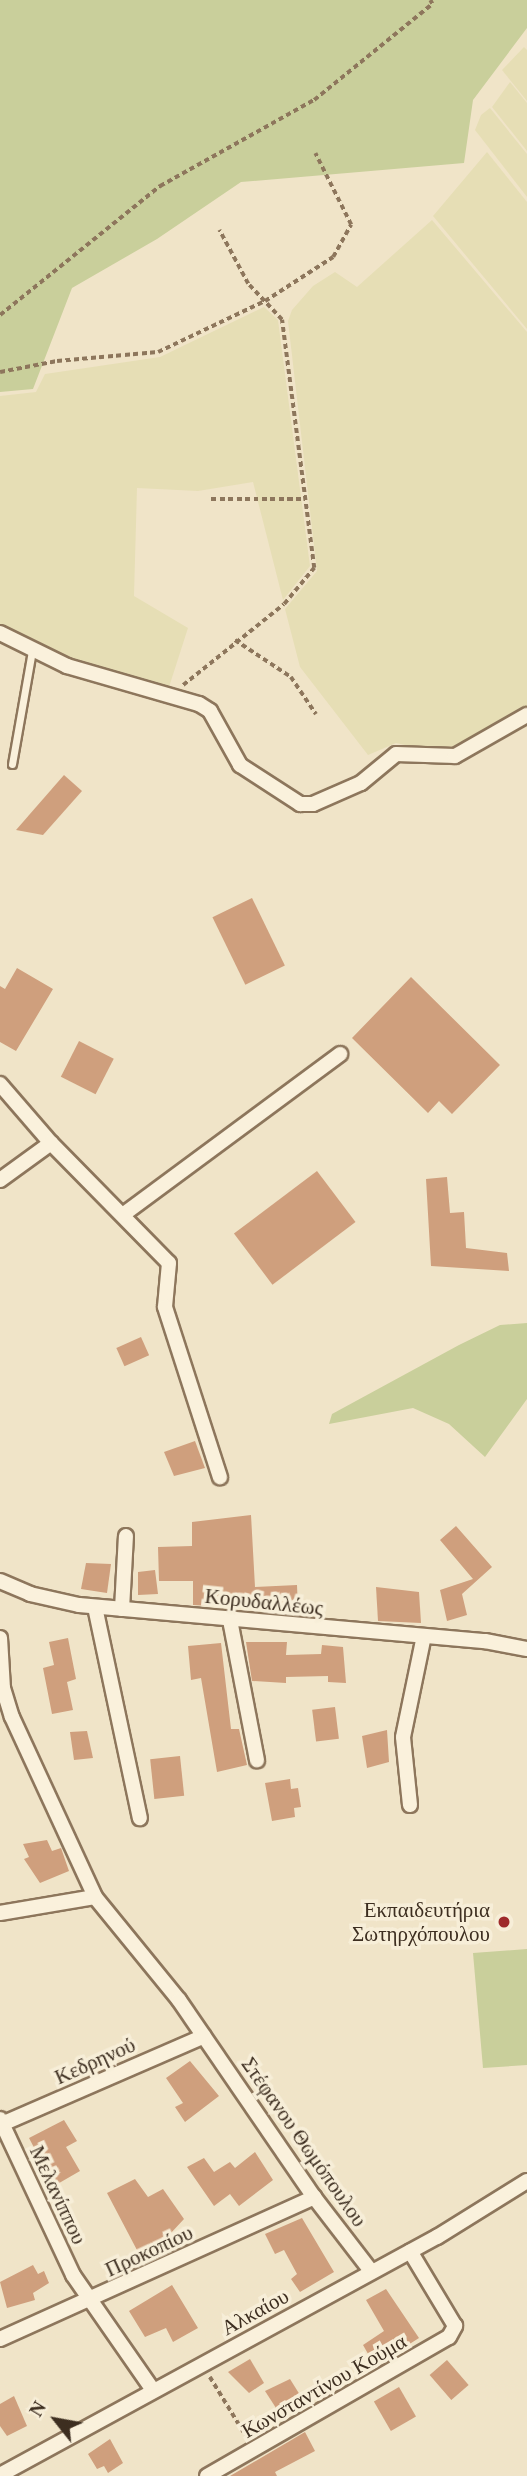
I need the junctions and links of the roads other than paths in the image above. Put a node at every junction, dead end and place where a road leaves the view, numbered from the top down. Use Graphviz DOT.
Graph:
graph roads {
  1 [pos="0,633"];
  2 [pos="32,651"];
  3 [pos="527,715"];
  4 [pos="12,764"];
  5 [pos="340,1054"];
  6 [pos="0,1084"];
  7 [pos="51,1143"];
  8 [pos="0,1180"];
  9 [pos="124,1214"];
  10 [pos="220,1477"];
  11 [pos="126,1536"];
  12 [pos="0,1581"];
  13 [pos="95,1606"];
  14 [pos="121,1609"];
  15 [pos="230,1620"];
  16 [pos="424,1636"];
  17 [pos="0,1638"];
  18 [pos="527,1649"];
  19 [pos="1,1684"];
  20 [pos="257,1760"];
  21 [pos="410,1805"];
  22 [pos="140,1818"];
  23 [pos="95,1897"];
  24 [pos="0,1913"];
  25 [pos="204,2035"];
  26 [pos="1,2122"];
  27 [pos="527,2181"];
  28 [pos="314,2197"];
  29 [pos="410,2251"];
  30 [pos="372,2271"];
  31 [pos="90,2301"];
  32 [pos="0,2339"];
  33 [pos="153,2390"];
  34 [pos="10,2473"];
  35 [pos="216,2474"];
  1 -- 2 [label="street"];
  2 -- 3 [label="street"];
  2 -- 4 [label="lane"];
  5 -- 9 [label="street"];
  6 -- 7 [label="street"];
  7 -- 8 [label="street"];
  7 -- 9 [label="street"];
  9 -- 10 [label="street"];
  11 -- 14 [label="street"];
  12 -- 13 [label="street, Κορυδαλλέως"];
  13 -- 14 [label="street, Κορυδαλλέως"];
  13 -- 22 [label="street"];
  14 -- 15 [label="street, Κορυδαλλέως"];
  15 -- 16 [label="street, Κορυδαλλέως"];
  15 -- 20 [label="street"];
  16 -- 18 [label="street, Κορυδαλλέως"];
  16 -- 21 [label="street"];
  17 -- 19 [label="street, Στέφανου Θωμόπουλου"];
  19 -- 23 [label="street, Στέφανου Θωμόπουλου"];
  23 -- 24 [label="street"];
  23 -- 25 [label="street, Στέφανου Θωμόπουλου"];
  25 -- 26 [label="street, Κεδρηνού"];
  25 -- 28 [label="street, Στέφανου Θωμόπουλου"];
  26 -- 31 [label="street, Μελανίππου"];
  27 -- 29 [label="street, Αλκαίου"];
  28 -- 30 [label="street, Στέφανου Θωμόπουλου"];
  28 -- 31 [label="street, Προκοπίου"];
  29 -- 30 [label="street, Αλκαίου"];
  29 -- 35 [label="street, Κωνσταντίνου Κούμα"];
  30 -- 33 [label="street, Αλκαίου"];
  31 -- 32 [label="street, Προκοπίου"];
  31 -- 33 [label="street, Μελανίππου"];
  33 -- 34 [label="street, Αλκαίου"];
}
